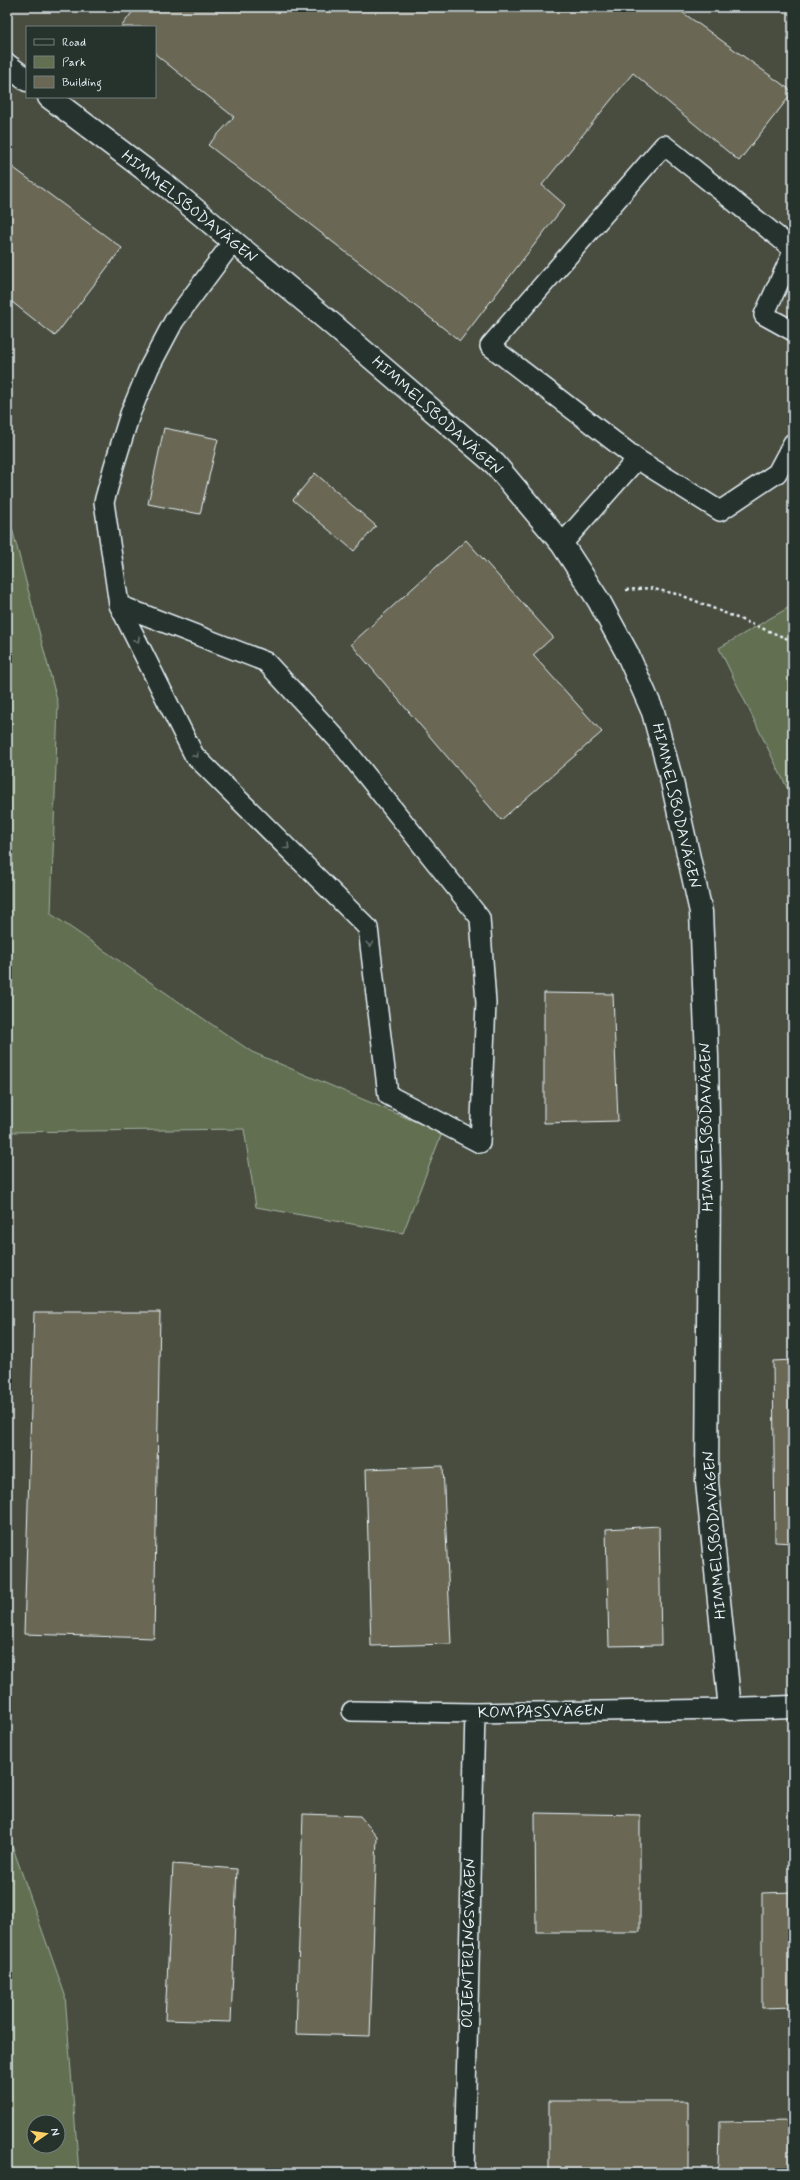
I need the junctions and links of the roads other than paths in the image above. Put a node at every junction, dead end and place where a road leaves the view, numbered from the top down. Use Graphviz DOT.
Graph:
graph roads {
  1 [pos="7,65"];
  2 [pos="26,79"];
  3 [pos="50,98"];
  4 [pos="232,243"];
  5 [pos="793,250"];
  6 [pos="793,331"];
  7 [pos="793,442"];
  8 [pos="638,459"];
  9 [pos="562,544"];
  10 [pos="119,605"];
  11 [pos="793,1707"];
  12 [pos="730,1709"];
  13 [pos="352,1711"];
  14 [pos="475,1713"];
  15 [pos="464,2173"];
  1 -- 2 [label="street"];
  3 -- 4 [label="street, HIMMELSBODAVÄGEN"];
  4 -- 9 [label="street, HIMMELSBODAVÄGEN"];
  4 -- 10 [label="lane"];
  5 -- 6 [label="lane"];
  5 -- 8 [label="lane"];
  7 -- 8 [label="lane"];
  8 -- 9 [label="lane"];
  9 -- 12 [label="street, HIMMELSBODAVÄGEN"];
  10 -- 10 [label="lane, one-way"];
  11 -- 12 [label="street"];
  12 -- 14 [label="lane, KOMPASSVÄGEN"];
  13 -- 14 [label="lane, KOMPASSVÄGEN"];
  14 -- 15 [label="lane, ORIENTERINGSVÄGEN"];
}
